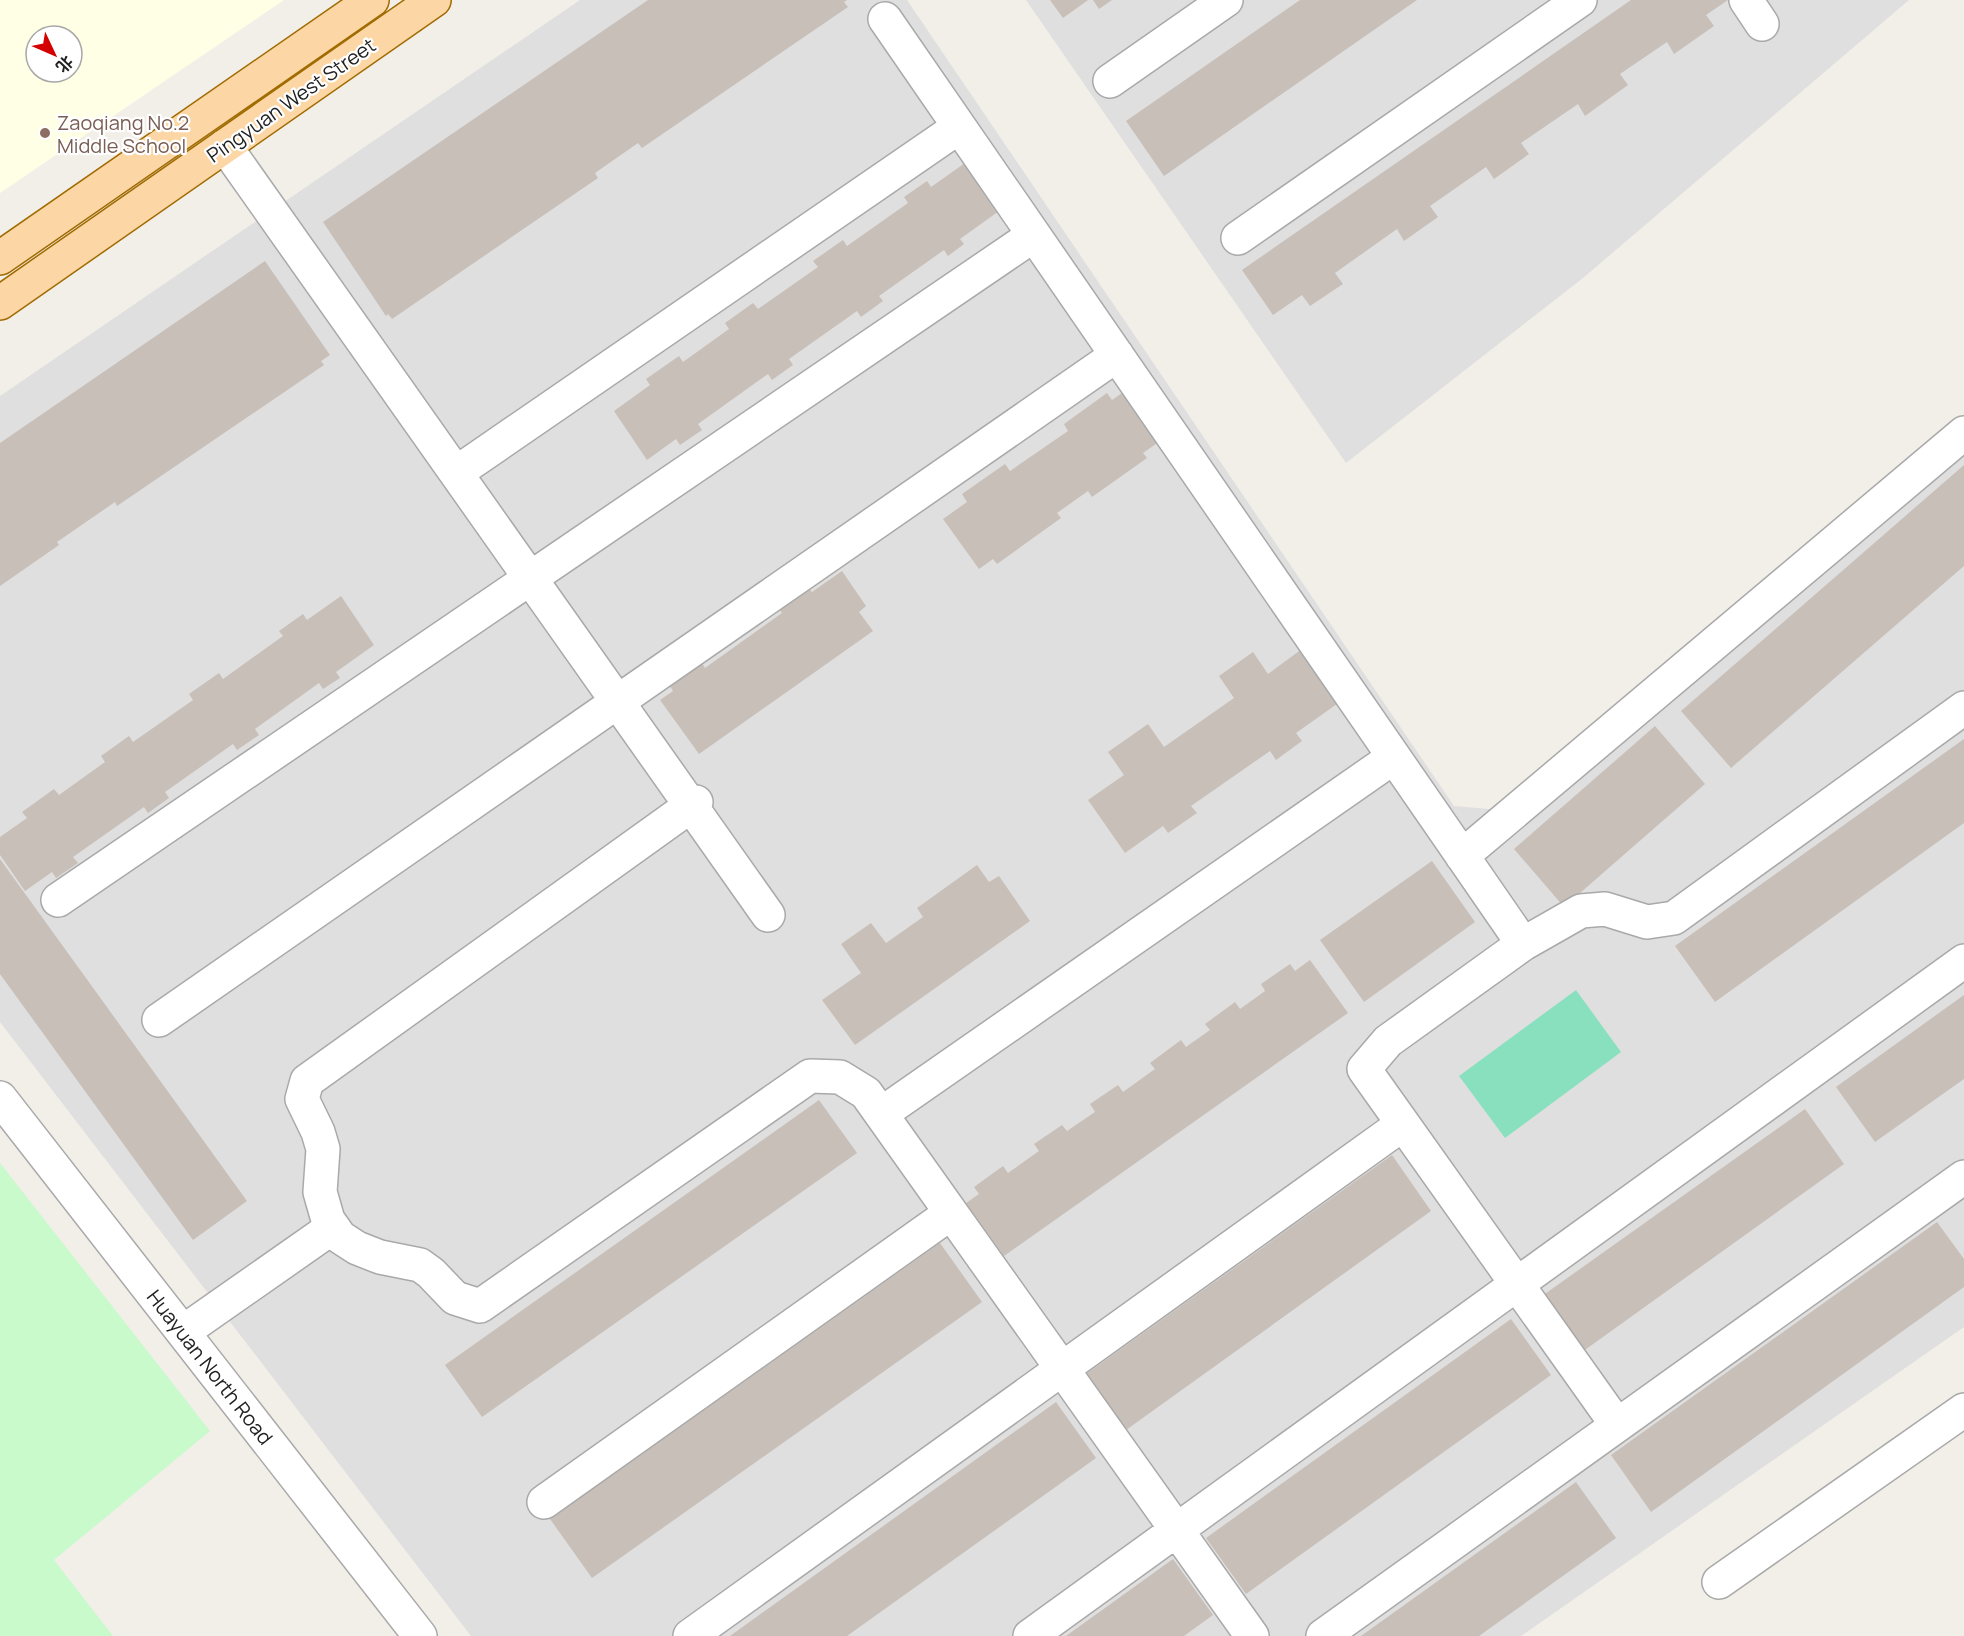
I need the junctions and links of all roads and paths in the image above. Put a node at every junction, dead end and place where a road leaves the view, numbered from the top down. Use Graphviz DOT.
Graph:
graph roads {
  1 [pos="371,0"];
  2 [pos="434,0"];
  3 [pos="1226,0"];
  4 [pos="1580,0"];
  5 [pos="885,19"];
  6 [pos="1110,81"];
  7 [pos="959,127"];
  8 [pos="225,146"];
  9 [pos="1034,235"];
  10 [pos="1238,238"];
  11 [pos="0,258"];
  12 [pos="0,303"];
  13 [pos="1117,355"];
  14 [pos="1964,433"];
  15 [pos="456,473"];
  16 [pos="530,578"];
  17 [pos="618,702"];
  18 [pos="1964,708"];
  19 [pos="1394,758"];
  20 [pos="694,804"];
  21 [pos="1462,856"];
  22 [pos="58,900"];
  23 [pos="768,915"];
  24 [pos="1523,944"];
  25 [pos="1964,961"];
  26 [pos="159,1020"];
  27 [pos="0,1098"];
  28 [pos="881,1114"];
  29 [pos="1403,1124"];
  30 [pos="1964,1177"];
  31 [pos="951,1213"];
  32 [pos="333,1227"];
  33 [pos="1517,1284"];
  34 [pos="183,1332"];
  35 [pos="1062,1369"];
  36 [pos="1964,1410"];
  37 [pos="1617,1425"];
  38 [pos="544,1502"];
  39 [pos="1177,1530"];
  40 [pos="1719,1582"];
  41 [pos="420,1636"];
  42 [pos="690,1636"];
  43 [pos="1030,1636"];
  44 [pos="1252,1636"];
  45 [pos="1323,1636"];
  1 -- 11 [label="main road, Pingyuan West Street"];
  2 -- 8 [label="main road, Pingyuan West Street"];
  3 -- 6 [label="street"];
  4 -- 10 [label="street"];
  5 -- 7 [label="street"];
  7 -- 9 [label="street"];
  7 -- 15 [label="street"];
  8 -- 12 [label="main road, Pingyuan West Street"];
  8 -- 15 [label="street"];
  9 -- 13 [label="street"];
  9 -- 16 [label="street"];
  13 -- 17 [label="street"];
  13 -- 19 [label="street"];
  14 -- 21 [label="street"];
  15 -- 16 [label="street"];
  16 -- 17 [label="street"];
  16 -- 22 [label="street"];
  17 -- 20 [label="street"];
  17 -- 26 [label="street"];
  18 -- 24 [label="street"];
  19 -- 21 [label="street"];
  19 -- 28 [label="street"];
  20 -- 23 [label="street"];
  20 -- 32 [label="street"];
  21 -- 24 [label="street"];
  24 -- 29 [label="street"];
  25 -- 33 [label="street"];
  27 -- 34 [label="street, Huayuan North Road"];
  28 -- 31 [label="street"];
  28 -- 32 [label="street"];
  29 -- 33 [label="street"];
  29 -- 35 [label="street"];
  30 -- 37 [label="street"];
  31 -- 35 [label="street"];
  31 -- 38 [label="street"];
  32 -- 34 [label="street"];
  33 -- 37 [label="street"];
  33 -- 39 [label="street"];
  34 -- 41 [label="street, Huayuan North Road"];
  35 -- 39 [label="street"];
  35 -- 42 [label="street"];
  36 -- 40 [label="street"];
  37 -- 45 [label="street"];
  39 -- 43 [label="street"];
  39 -- 44 [label="street"];
}
